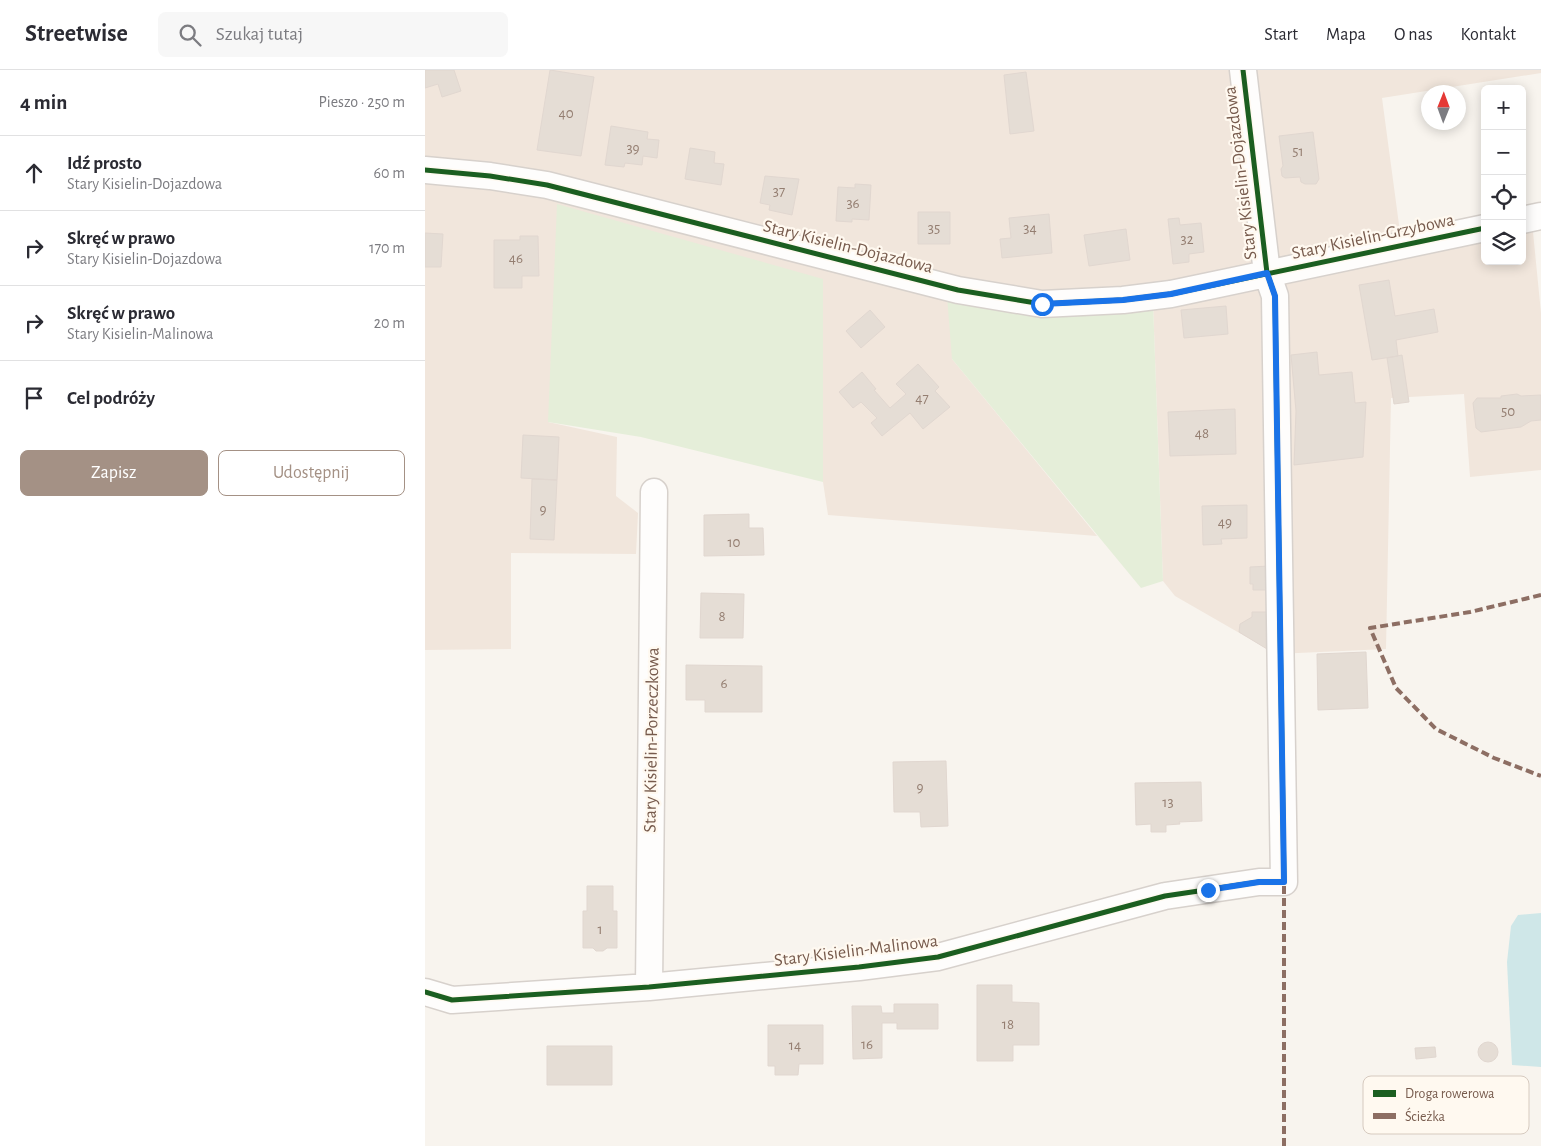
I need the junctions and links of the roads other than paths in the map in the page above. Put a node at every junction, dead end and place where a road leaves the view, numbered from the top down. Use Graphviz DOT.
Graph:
graph roads {
  1 [pos="1243,70"];
  2 [pos="425,170"];
  3 [pos="1541,216"];
  4 [pos="1526,219"];
  5 [pos="1481,229"];
  6 [pos="1267,273"];
  7 [pos="654,492"];
  8 [pos="1284,882"];
  9 [pos="649,987"];
  10 [pos="425,992"];
  1 -- 6 [label="street, Stary Kisielin-Dojazdowa"];
  2 -- 6 [label="street, Stary Kisielin-Dojazdowa"];
  3 -- 4 [label="street"];
  5 -- 6 [label="street, Stary Kisielin-Grzybowa"];
  6 -- 8 [label="street, Stary Kisielin-Dojazdowa"];
  7 -- 9 [label="street, Stary Kisielin-Porzeczkowa"];
  8 -- 9 [label="street, Stary Kisielin-Malinowa"];
  9 -- 10 [label="street, Stary Kisielin-Malinowa"];
}
